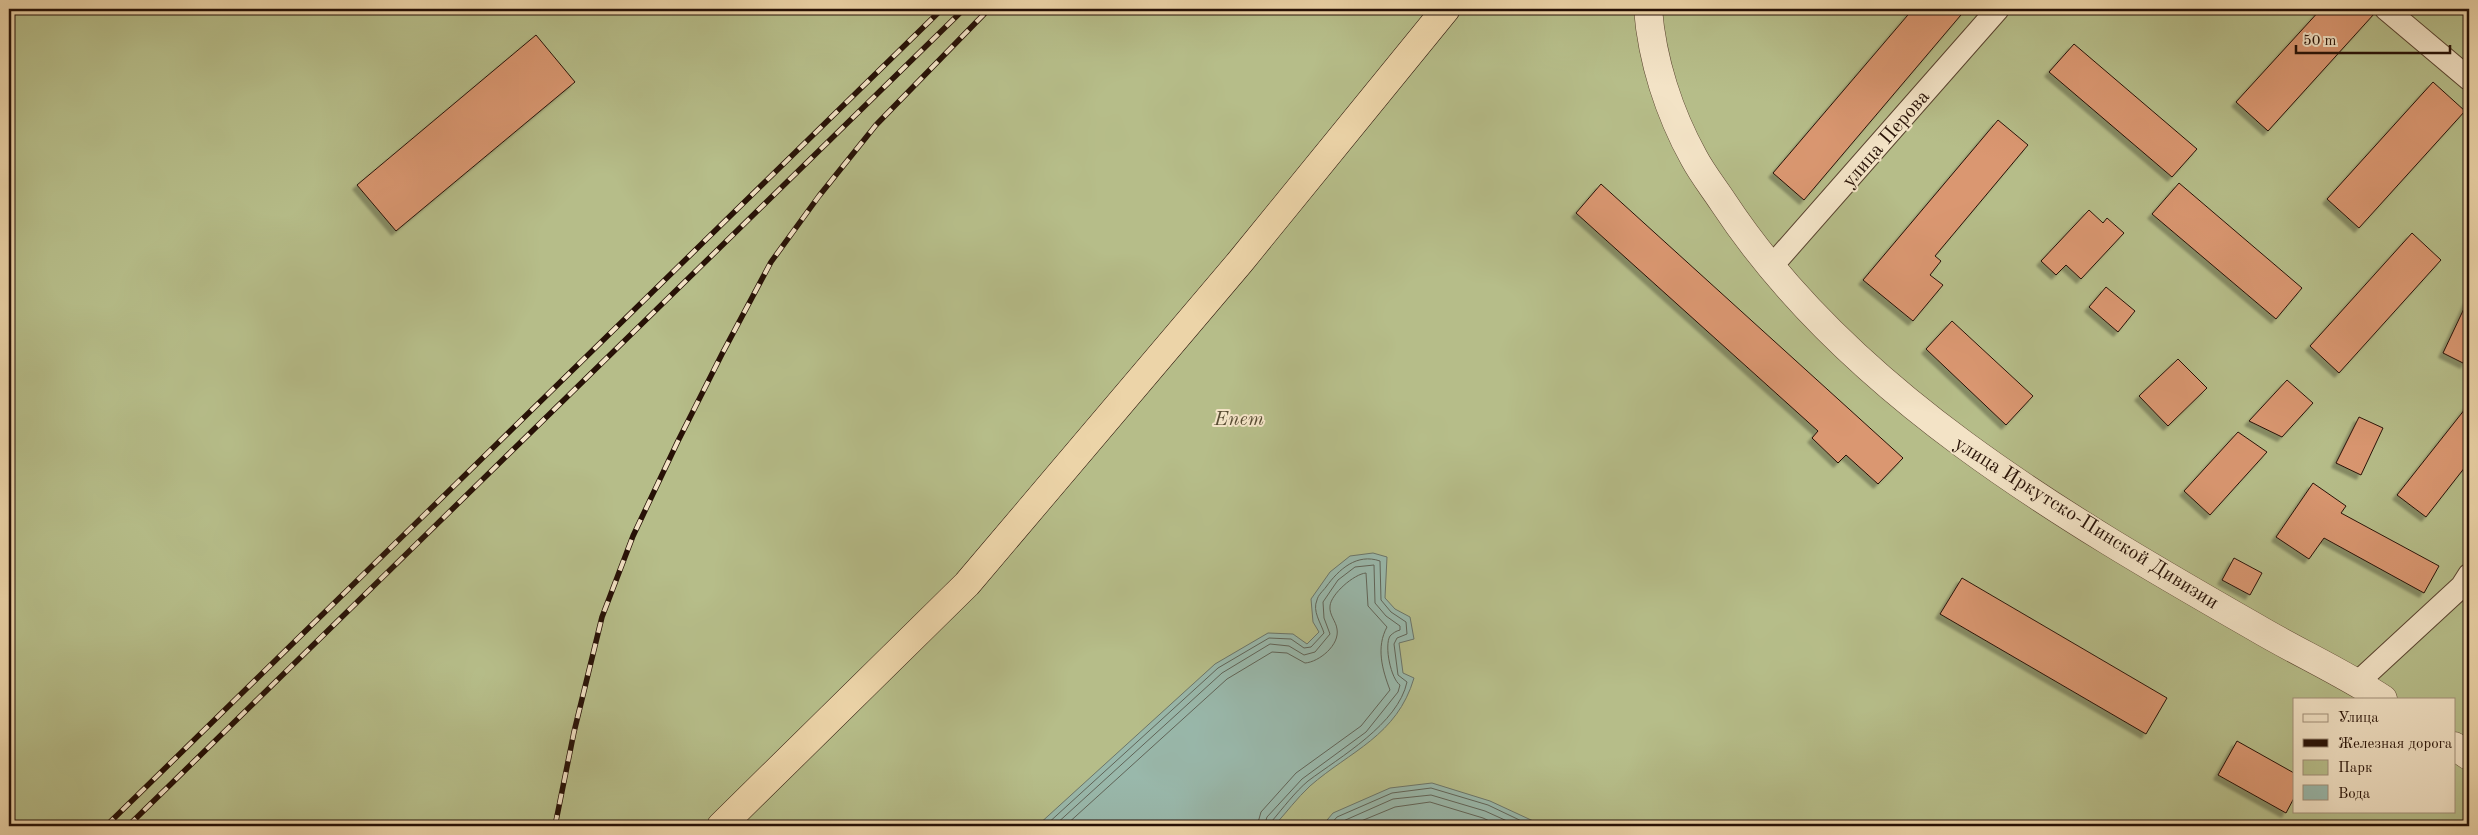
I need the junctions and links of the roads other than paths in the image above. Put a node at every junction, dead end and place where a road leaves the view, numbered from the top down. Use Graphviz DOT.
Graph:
graph roads {
  1 [pos="1446,9"];
  2 [pos="1648,9"];
  3 [pos="1998,9"];
  4 [pos="2386,9"];
  5 [pos="2469,79"];
  6 [pos="1771,267"];
  7 [pos="2469,575"];
  8 [pos="2358,682"];
  9 [pos="2382,698"];
  10 [pos="2456,747"];
  11 [pos="2469,756"];
  12 [pos="721,826"];
  1 -- 12 [label="highway"];
  2 -- 6 [label="street, улица Иркутско-Пинской Дивизии"];
  3 -- 6 [label="street, улица Перова"];
  4 -- 5 [label="street"];
  6 -- 8 [label="street, улица Иркутско-Пинской Дивизии"];
  7 -- 8 [label="street"];
  8 -- 9 [label="street, улица Иркутско-Пинской Дивизии"];
  10 -- 11 [label="street"];
}
